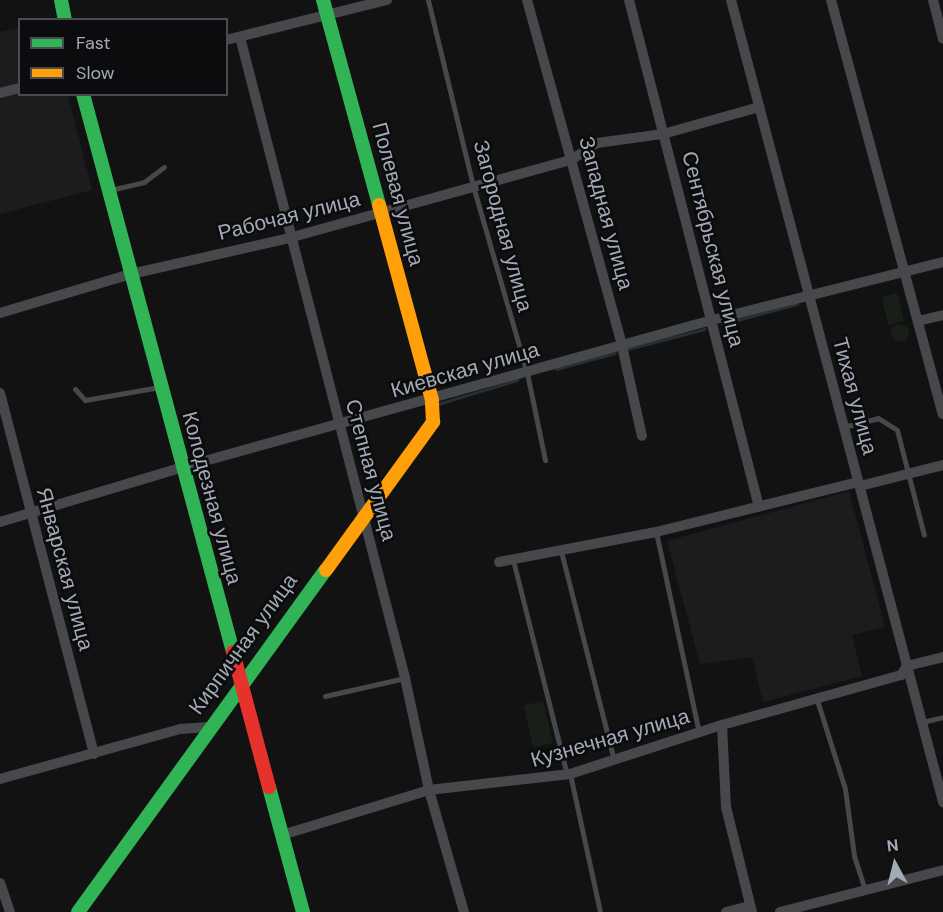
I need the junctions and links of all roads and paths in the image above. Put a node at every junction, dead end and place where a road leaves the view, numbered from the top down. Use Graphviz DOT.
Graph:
graph roads {
  1 [pos="61,0"];
  2 [pos="323,0"];
  3 [pos="387,0"];
  4 [pos="428,0"];
  5 [pos="527,0"];
  6 [pos="629,0"];
  7 [pos="731,0"];
  8 [pos="831,0"];
  9 [pos="933,0"];
  10 [pos="327,16"];
  11 [pos="65,18"];
  12 [pos="240,37"];
  13 [pos="943,39"];
  14 [pos="228,40"];
  15 [pos="18,88"];
  16 [pos="0,93"];
  17 [pos="84,96"];
  18 [pos="759,106"];
  19 [pos="663,134"];
  20 [pos="571,160"];
  21 [pos="164,167"];
  22 [pos="473,186"];
  23 [pos="109,190"];
  24 [pos="382,213"];
  25 [pos="290,238"];
  26 [pos="943,262"];
  27 [pos="904,272"];
  28 [pos="131,274"];
  29 [pos="808,294"];
  30 [pos="0,313"];
  31 [pos="943,315"];
  32 [pos="712,320"];
  33 [pos="918,321"];
  34 [pos="622,346"];
  35 [pos="527,373"];
  36 [pos="161,387"];
  37 [pos="75,389"];
  38 [pos="0,393"];
  39 [pos="432,400"];
  40 [pos="943,414"];
  41 [pos="340,425"];
  42 [pos="843,427"];
  43 [pos="642,436"];
  44 [pos="545,460"];
  45 [pos="943,465"];
  46 [pos="183,467"];
  47 [pos="908,474"];
  48 [pos="859,484"];
  49 [pos="759,507"];
  50 [pos="30,514"];
  51 [pos="363,516"];
  52 [pos="0,522"];
  53 [pos="656,532"];
  54 [pos="924,535"];
  55 [pos="561,551"];
  56 [pos="513,560"];
  57 [pos="499,562"];
  58 [pos="943,657"];
  59 [pos="908,666"];
  60 [pos="405,678"];
  61 [pos="239,686"];
  62 [pos="325,696"];
  63 [pos="817,700"];
  64 [pos="943,717"];
  65 [pos="922,722"];
  66 [pos="722,725"];
  67 [pos="209,728"];
  68 [pos="699,733"];
  69 [pos="94,754"];
  70 [pos="614,760"];
  71 [pos="568,774"];
  72 [pos="0,779"];
  73 [pos="429,790"];
  74 [pos="943,802"];
  75 [pos="282,835"];
  76 [pos="943,870"];
  77 [pos="0,883"];
  78 [pos="865,890"];
  79 [pos="751,909"];
  80 [pos="10,912"];
  81 [pos="78,912"];
  82 [pos="303,912"];
  83 [pos="464,912"];
  84 [pos="600,912"];
  85 [pos="726,912"];
  86 [pos="780,912"];
  1 -- 11 [label="street"];
  2 -- 10 [label="street, Полевая улица"];
  3 -- 10 [label="street"];
  4 -- 22 [label="lane, Загородная улица"];
  5 -- 20 [label="street, Западная улица"];
  6 -- 19 [label="street, Сентябрьская улица"];
  7 -- 18 [label="street, Тихая улица"];
  8 -- 27 [label="street"];
  9 -- 13 [label="street"];
  10 -- 12 [label="street"];
  10 -- 24 [label="street, Полевая улица"];
  12 -- 14 [label="street"];
  12 -- 25 [label="street, Степная улица"];
  15 -- 16 [label="street"];
  17 -- 23 [label="street, Колодезная улица"];
  18 -- 19 [label="street, Рабочая улица"];
  18 -- 29 [label="street, Тихая улица"];
  19 -- 20 [label="street, Рабочая улица"];
  19 -- 32 [label="street, Сентябрьская улица"];
  20 -- 22 [label="street, Рабочая улица"];
  20 -- 34 [label="street, Западная улица"];
  21 -- 23 [label="lane"];
  22 -- 24 [label="street, Рабочая улица"];
  22 -- 35 [label="lane, Загородная улица"];
  23 -- 28 [label="street, Колодезная улица"];
  24 -- 25 [label="street, Рабочая улица"];
  24 -- 39 [label="street, Полевая улица"];
  25 -- 28 [label="street, Рабочая улица"];
  25 -- 41 [label="street, Степная улица"];
  26 -- 27 [label="street, Киевская улица"];
  27 -- 29 [label="street, Киевская улица"];
  27 -- 33 [label="street"];
  28 -- 30 [label="street, Рабочая улица"];
  28 -- 36 [label="street, Колодезная улица"];
  29 -- 32 [label="street, Киевская улица"];
  29 -- 42 [label="street, Тихая улица"];
  31 -- 33 [label="street"];
  32 -- 34 [label="street, Киевская улица"];
  32 -- 49 [label="street, Сентябрьская улица"];
  33 -- 40 [label="street"];
  34 -- 35 [label="street, Киевская улица"];
  34 -- 43 [label="street, Западная улица"];
  35 -- 39 [label="street, Киевская улица"];
  35 -- 44 [label="lane, Загородная улица"];
  36 -- 37 [label="lane"];
  36 -- 46 [label="street, Колодезная улица"];
  38 -- 50 [label="street, Январская улица"];
  39 -- 41 [label="street, Киевская улица"];
  39 -- 51 [label="street, Кирпичная улица"];
  41 -- 46 [label="street, Киевская улица"];
  41 -- 51 [label="street, Степная улица"];
  42 -- 47 [label="lane"];
  42 -- 48 [label="street, Тихая улица"];
  45 -- 47 [label="street"];
  46 -- 50 [label="street, Киевская улица"];
  46 -- 61 [label="street, Колодезная улица"];
  47 -- 48 [label="street"];
  47 -- 54 [label="lane"];
  48 -- 49 [label="street"];
  48 -- 59 [label="street, Тихая улица"];
  49 -- 53 [label="street"];
  50 -- 52 [label="street, Киевская улица"];
  50 -- 69 [label="street, Январская улица"];
  51 -- 60 [label="street, Степная улица"];
  51 -- 61 [label="street, Кирпичная улица"];
  53 -- 55 [label="street"];
  53 -- 68 [label="lane"];
  55 -- 56 [label="street"];
  55 -- 70 [label="lane"];
  56 -- 57 [label="street"];
  56 -- 71 [label="lane"];
  58 -- 59 [label="street, Кузнечная улица"];
  59 -- 63 [label="street, Кузнечная улица"];
  59 -- 65 [label="street, Тихая улица"];
  60 -- 62 [label="lane"];
  60 -- 73 [label="street, Степная улица"];
  61 -- 67 [label="street, Кирпичная улица"];
  61 -- 75 [label="street, Колодезная улица"];
  63 -- 66 [label="street, Кузнечная улица"];
  63 -- 78 [label="lane"];
  64 -- 65 [label="lane"];
  65 -- 74 [label="street, Тихая улица"];
  66 -- 68 [label="street, Кузнечная улица"];
  66 -- 79 [label="street"];
  67 -- 69 [label="street"];
  67 -- 81 [label="street, Кирпичная улица"];
  68 -- 70 [label="street, Кузнечная улица"];
  69 -- 72 [label="street"];
  70 -- 71 [label="street, Кузнечная улица"];
  71 -- 73 [label="street, Кузнечная улица"];
  71 -- 84 [label="lane"];
  73 -- 75 [label="street, Кузнечная улица"];
  73 -- 83 [label="street, Степная улица"];
  75 -- 82 [label="street, Колодезная улица"];
  76 -- 78 [label="street"];
  77 -- 80 [label="street"];
  78 -- 86 [label="street"];
  79 -- 85 [label="street"];
}
